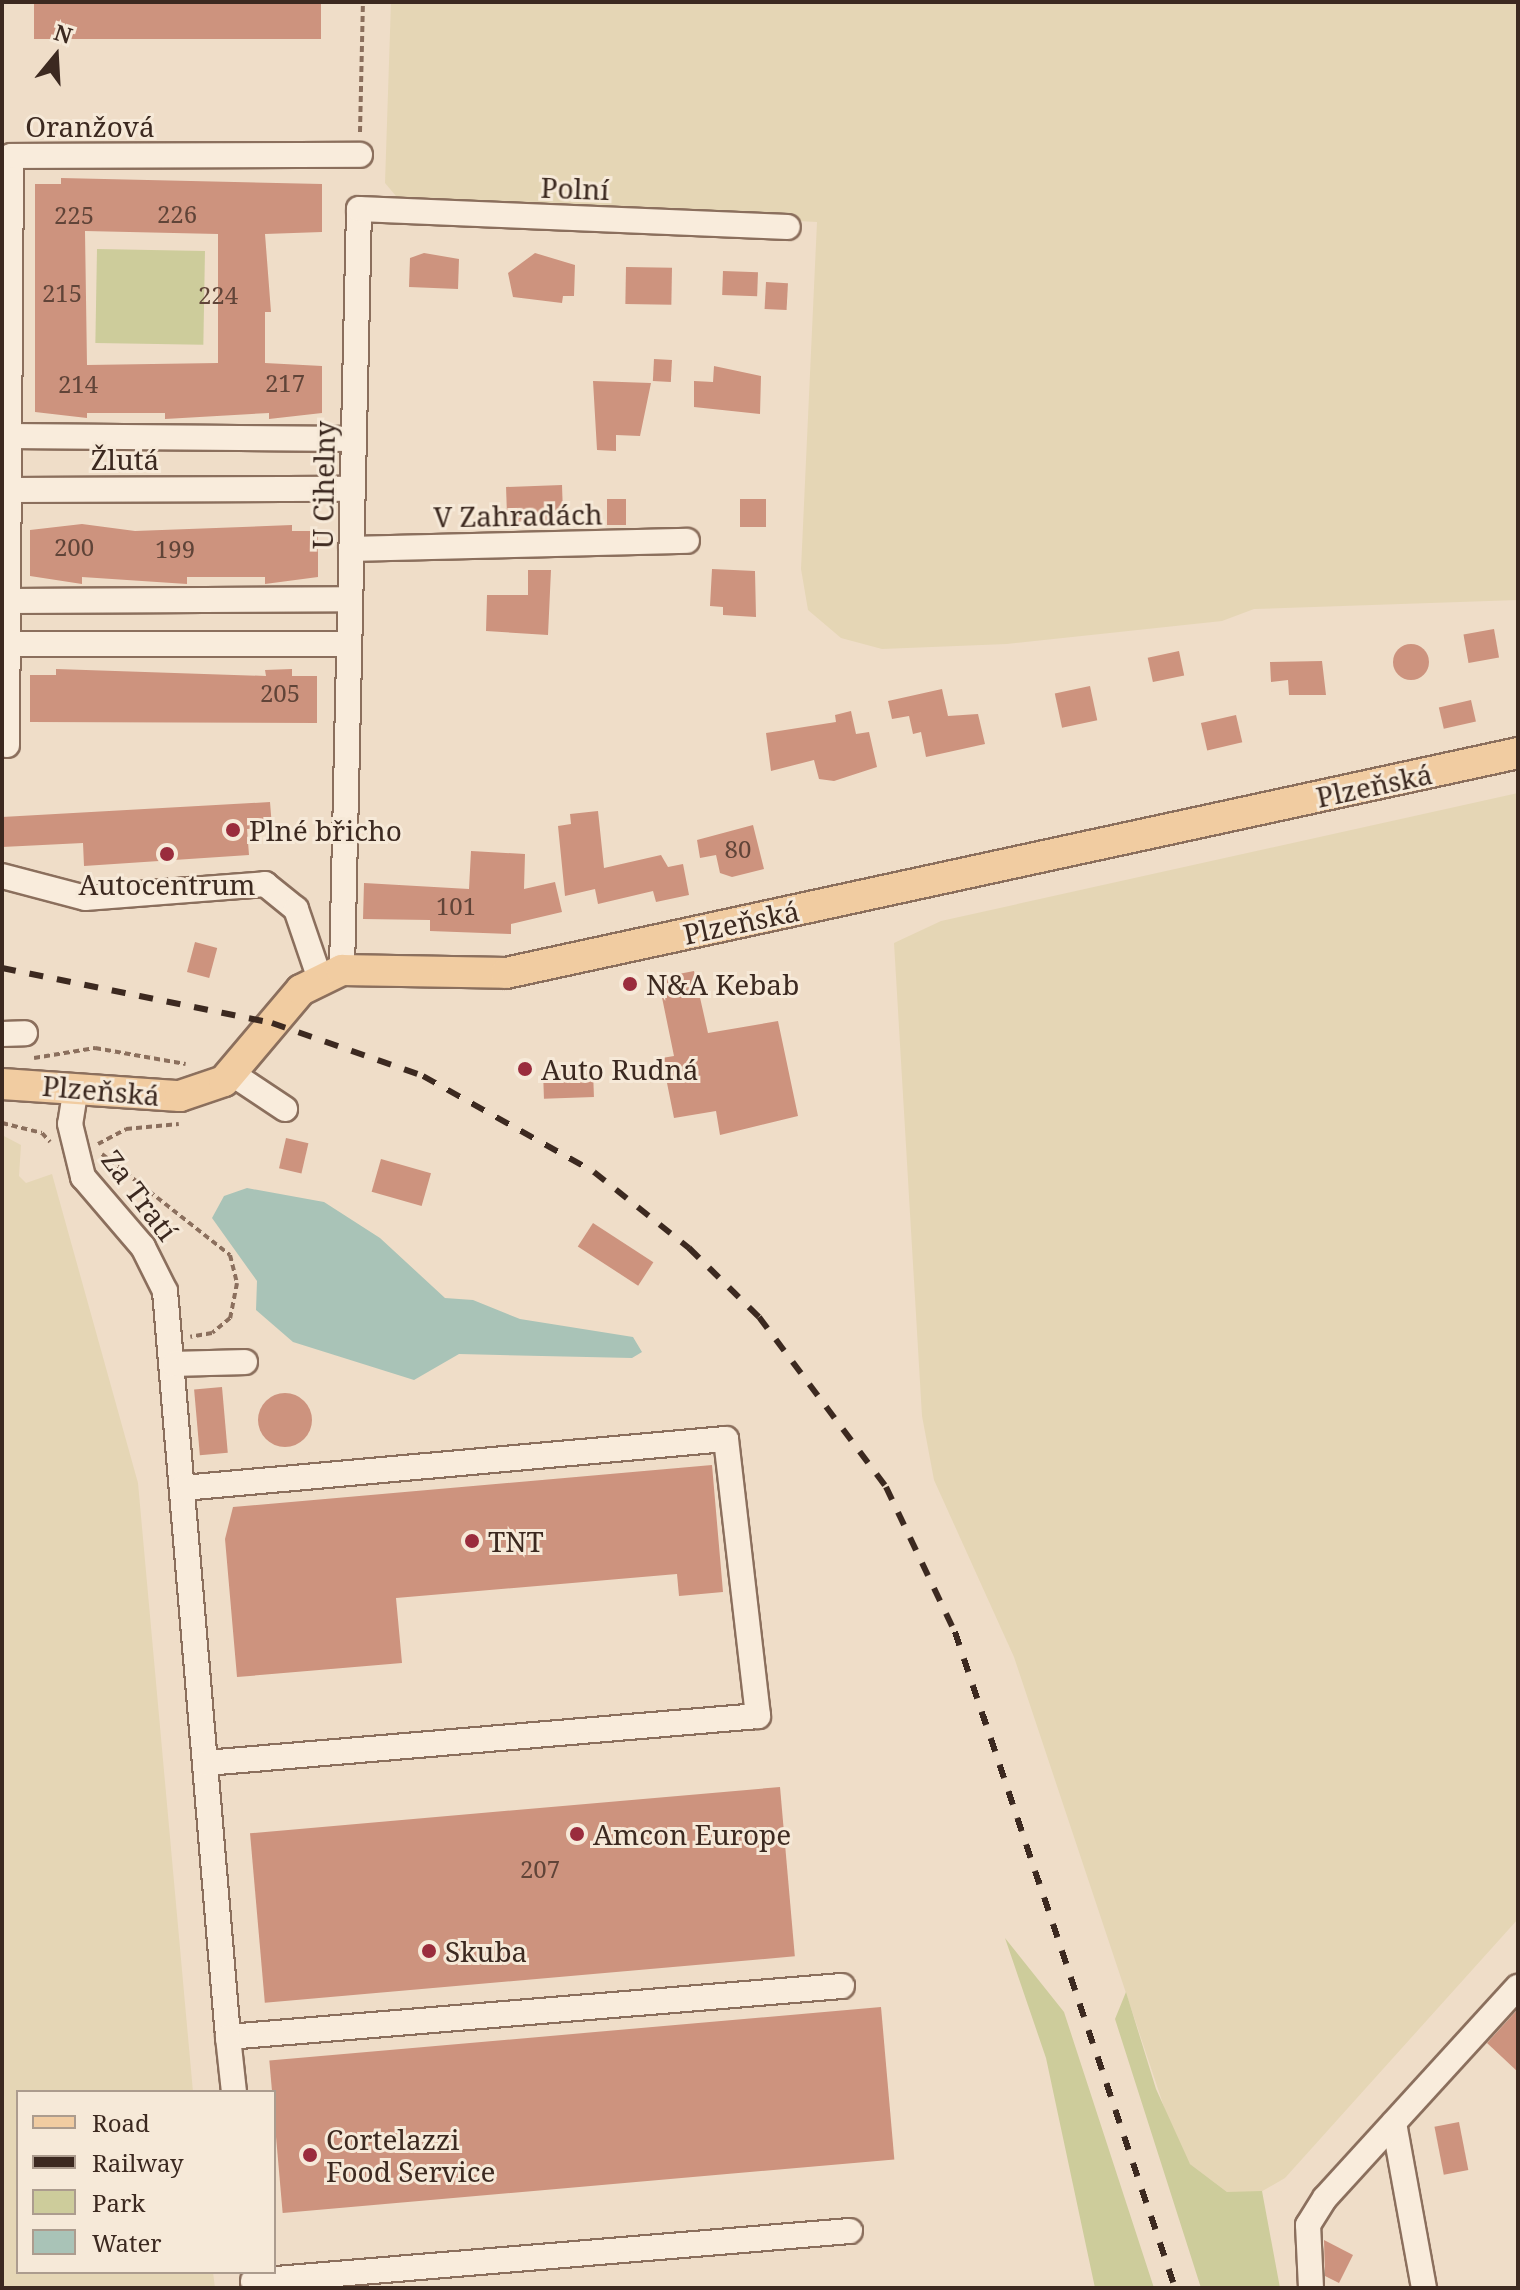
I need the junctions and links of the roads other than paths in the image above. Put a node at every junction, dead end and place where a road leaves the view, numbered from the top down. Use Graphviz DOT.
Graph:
graph roads {
  1 [pos="360,155"];
  2 [pos="359,209"];
  3 [pos="788,227"];
  4 [pos="9,436"];
  5 [pos="354,439"];
  6 [pos="353,489"];
  7 [pos="10,490"];
  8 [pos="687,541"];
  9 [pos="351,549"];
  10 [pos="350,599"];
  11 [pos="9,601"];
  12 [pos="10,644"];
  13 [pos="349,644"];
  14 [pos="7,745"];
  15 [pos="1518,753"];
  16 [pos="2,876"];
  17 [pos="331,973"];
  18 [pos="231,1073"];
  19 [pos="2,1084"];
  20 [pos="76,1087"];
  21 [pos="285,1109"];
  22 [pos="183,1345"];
  23 [pos="245,1362"];
  24 [pos="183,1488"];
  25 [pos="206,1763"];
  26 [pos="842,1986"];
  27 [pos="1518,1987"];
  28 [pos="228,2037"];
  29 [pos="234,2090"];
  30 [pos="1394,2123"];
  31 [pos="850,2231"];
  32 [pos="253,2280"];
  33 [pos="1311,2288"];
  34 [pos="1424,2288"];
  1 -- 4 [label="street, Oranžová"];
  2 -- 3 [label="street, Polní"];
  2 -- 5 [label="street, U Cihelny"];
  4 -- 5 [label="street"];
  4 -- 7 [label="street"];
  5 -- 6 [label="street, U Cihelny"];
  6 -- 7 [label="street, Žlutá"];
  6 -- 9 [label="street, U Cihelny"];
  7 -- 11 [label="street"];
  8 -- 9 [label="street, V Zahradách"];
  9 -- 10 [label="street, U Cihelny"];
  10 -- 11 [label="street"];
  10 -- 13 [label="street, U Cihelny"];
  11 -- 12 [label="street"];
  12 -- 13 [label="street"];
  12 -- 14 [label="street"];
  13 -- 17 [label="street, U Cihelny"];
  15 -- 17 [label="main road, Plzeňská"];
  16 -- 17 [label="street"];
  17 -- 18 [label="main road, Plzeňská"];
  18 -- 20 [label="main road, Plzeňská"];
  18 -- 21 [label="street"];
  19 -- 20 [label="main road, Plzeňská"];
  20 -- 22 [label="street, Za Tratí"];
  22 -- 23 [label="street"];
  22 -- 24 [label="street, Za Tratí"];
  24 -- 25 [label="street, Za Tratí"];
  24 -- 25 [label="street"];
  25 -- 28 [label="street, Za Tratí"];
  26 -- 28 [label="street"];
  27 -- 30 [label="street"];
  28 -- 29 [label="street, Za Tratí"];
  30 -- 33 [label="street"];
  30 -- 34 [label="street"];
  31 -- 32 [label="street"];
}
